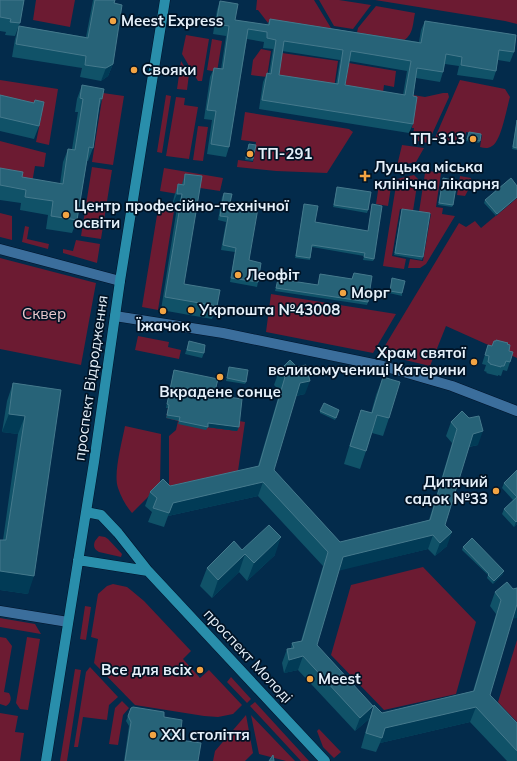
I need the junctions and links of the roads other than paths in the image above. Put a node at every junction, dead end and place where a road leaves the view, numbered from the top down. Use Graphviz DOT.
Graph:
graph roads {
  1 [pos="165,0"];
  2 [pos="0,249"];
  3 [pos="120,281"];
  4 [pos="115,316"];
  5 [pos="517,411"];
  6 [pos="86,512"];
  7 [pos="78,560"];
  8 [pos="148,571"];
  9 [pos="0,611"];
  10 [pos="68,622"];
  11 [pos="46,761"];
  12 [pos="326,761"];
  1 -- 3 [label="main road, проспект Відродження"];
  2 -- 3 [label="street"];
  3 -- 4 [label="main road, проспект Відродження"];
  4 -- 5 [label="street"];
  4 -- 6 [label="main road, проспект Відродження"];
  6 -- 7 [label="main road, проспект Відродження"];
  6 -- 8 [label="main road, проспект Молоді"];
  7 -- 8 [label="main road"];
  7 -- 10 [label="main road, проспект Відродження"];
  8 -- 12 [label="main road, проспект Молоді"];
  9 -- 10 [label="street"];
  10 -- 11 [label="main road, проспект Відродження"];
}
